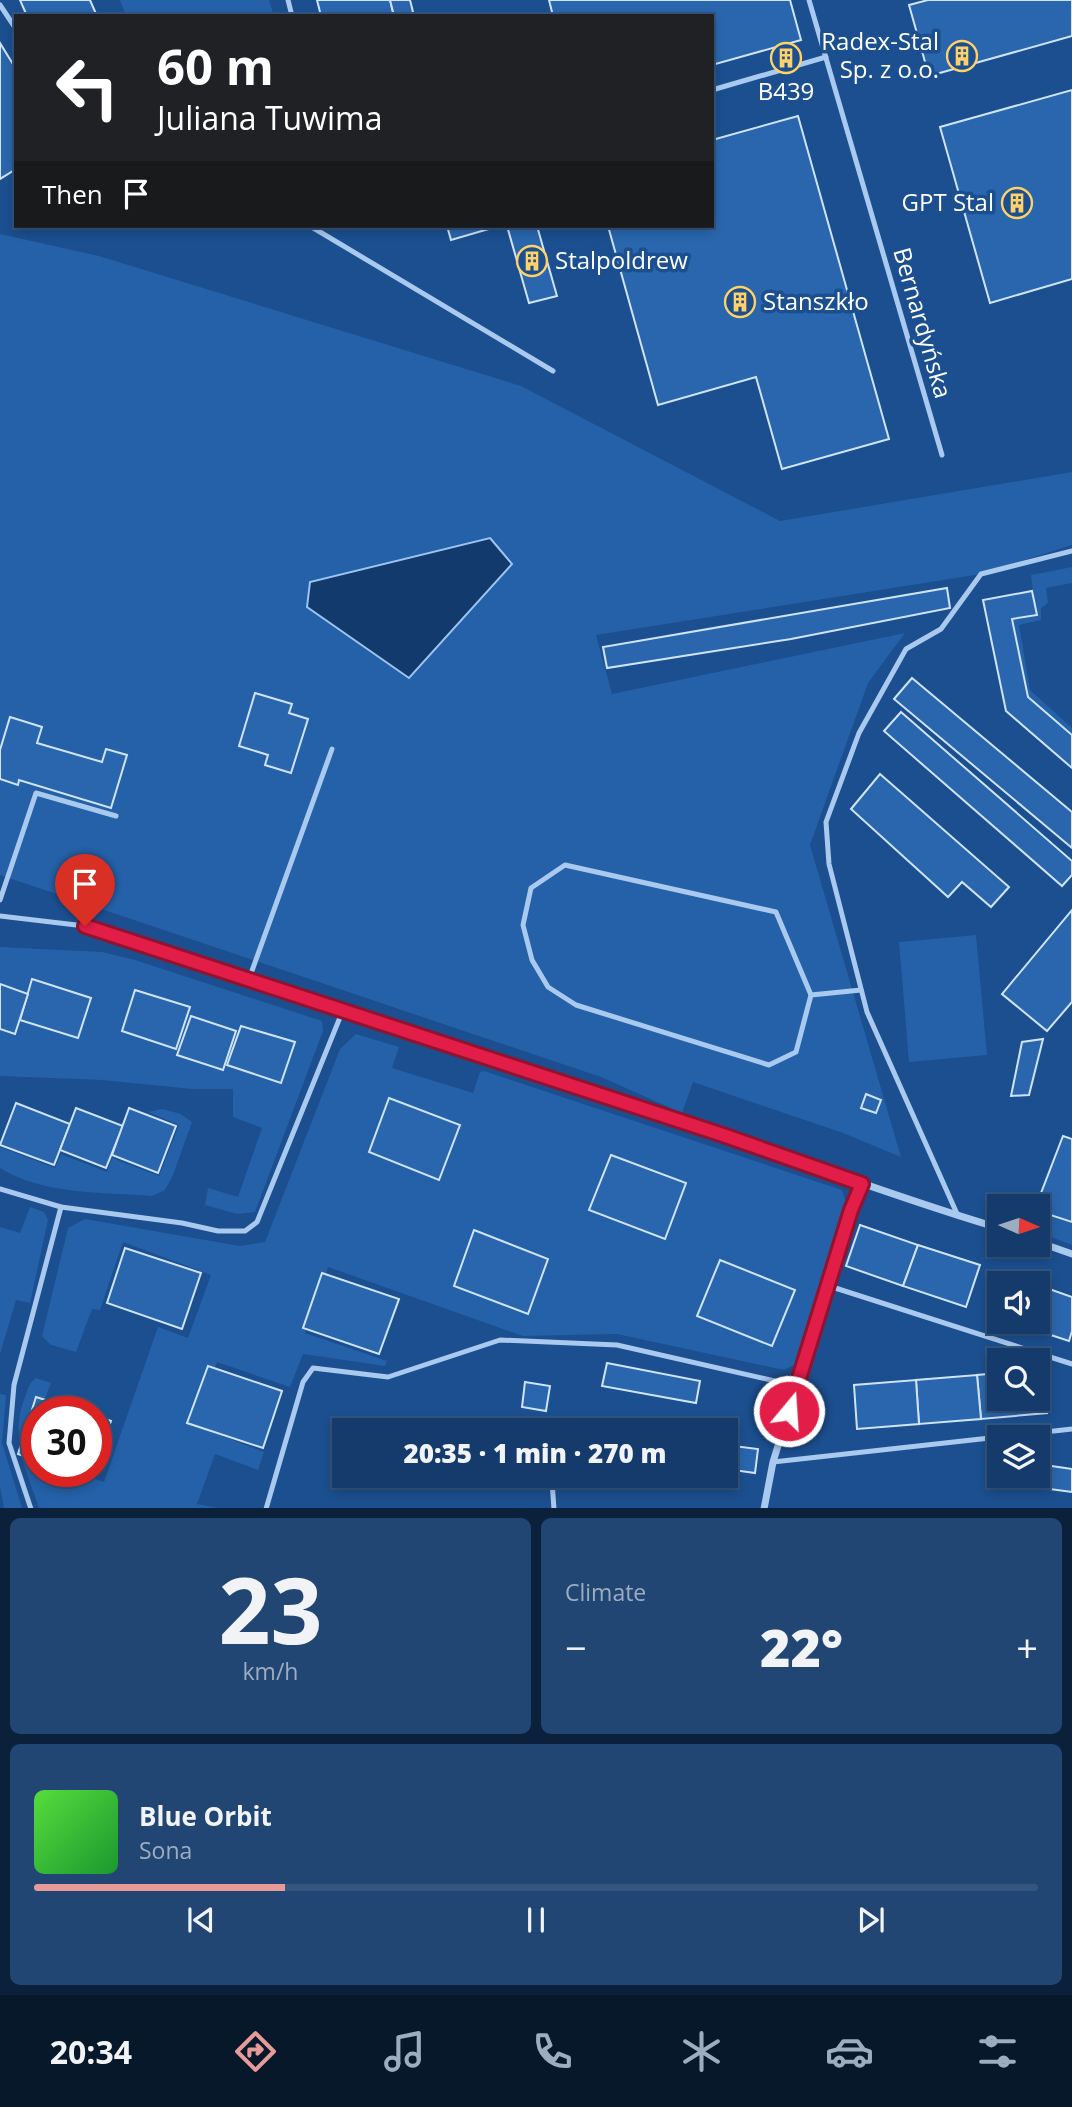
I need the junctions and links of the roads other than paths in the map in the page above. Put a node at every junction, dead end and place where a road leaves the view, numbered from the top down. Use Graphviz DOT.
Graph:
graph roads {
  1 [pos="809,0"];
  2 [pos="0,5"];
  3 [pos="14,26"];
  4 [pos="826,57"];
  5 [pos="714,88"];
  6 [pos="316,228"];
  7 [pos="553,371"];
  8 [pos="942,455"];
  9 [pos="1072,551"];
  10 [pos="332,749"];
  11 [pos="116,816"];
  12 [pos="0,900"];
  13 [pos="0,916"];
  14 [pos="85,926"];
  15 [pos="249,979"];
  16 [pos="861,990"];
  17 [pos="811,995"];
  18 [pos="344,1010"];
  19 [pos="862,1184"];
  20 [pos="0,1189"];
  21 [pos="61,1207"];
  22 [pos="958,1216"];
  23 [pos="987,1224"];
  24 [pos="1050,1246"];
  25 [pos="1072,1254"];
  26 [pos="829,1286"];
  27 [pos="1072,1364"];
  28 [pos="797,1386"];
  29 [pos="1072,1429"];
  30 [pos="1050,1431"];
  31 [pos="987,1438"];
  32 [pos="773,1462"];
  33 [pos="553,1488"];
  34 [pos="31,1508"];
  35 [pos="266,1508"];
  36 [pos="554,1508"];
  37 [pos="764,1508"];
  1 -- 4 [label="lane, Bernardyńska"];
  2 -- 3 [label="lane"];
  4 -- 5 [label="lane"];
  4 -- 8 [label="lane, Bernardyńska"];
  6 -- 7 [label="lane"];
  9 -- 16 [label="lane"];
  10 -- 15 [label="lane"];
  11 -- 12 [label="lane"];
  13 -- 14 [label="lane"];
  14 -- 15 [label="street"];
  15 -- 18 [label="street"];
  16 -- 17 [label="lane"];
  16 -- 22 [label="lane"];
  17 -- 17 [label="lane"];
  18 -- 19 [label="street"];
  18 -- 21 [label="lane"];
  19 -- 22 [label="street"];
  19 -- 26 [label="street"];
  20 -- 21 [label="lane"];
  21 -- 34 [label="lane"];
  22 -- 23 [label="street"];
  24 -- 25 [label="street"];
  26 -- 27 [label="lane"];
  26 -- 28 [label="street"];
  28 -- 32 [label="street"];
  28 -- 35 [label="lane"];
  29 -- 30 [label="lane"];
  31 -- 32 [label="lane"];
  32 -- 37 [label="street"];
  33 -- 36 [label="lane"];
}
